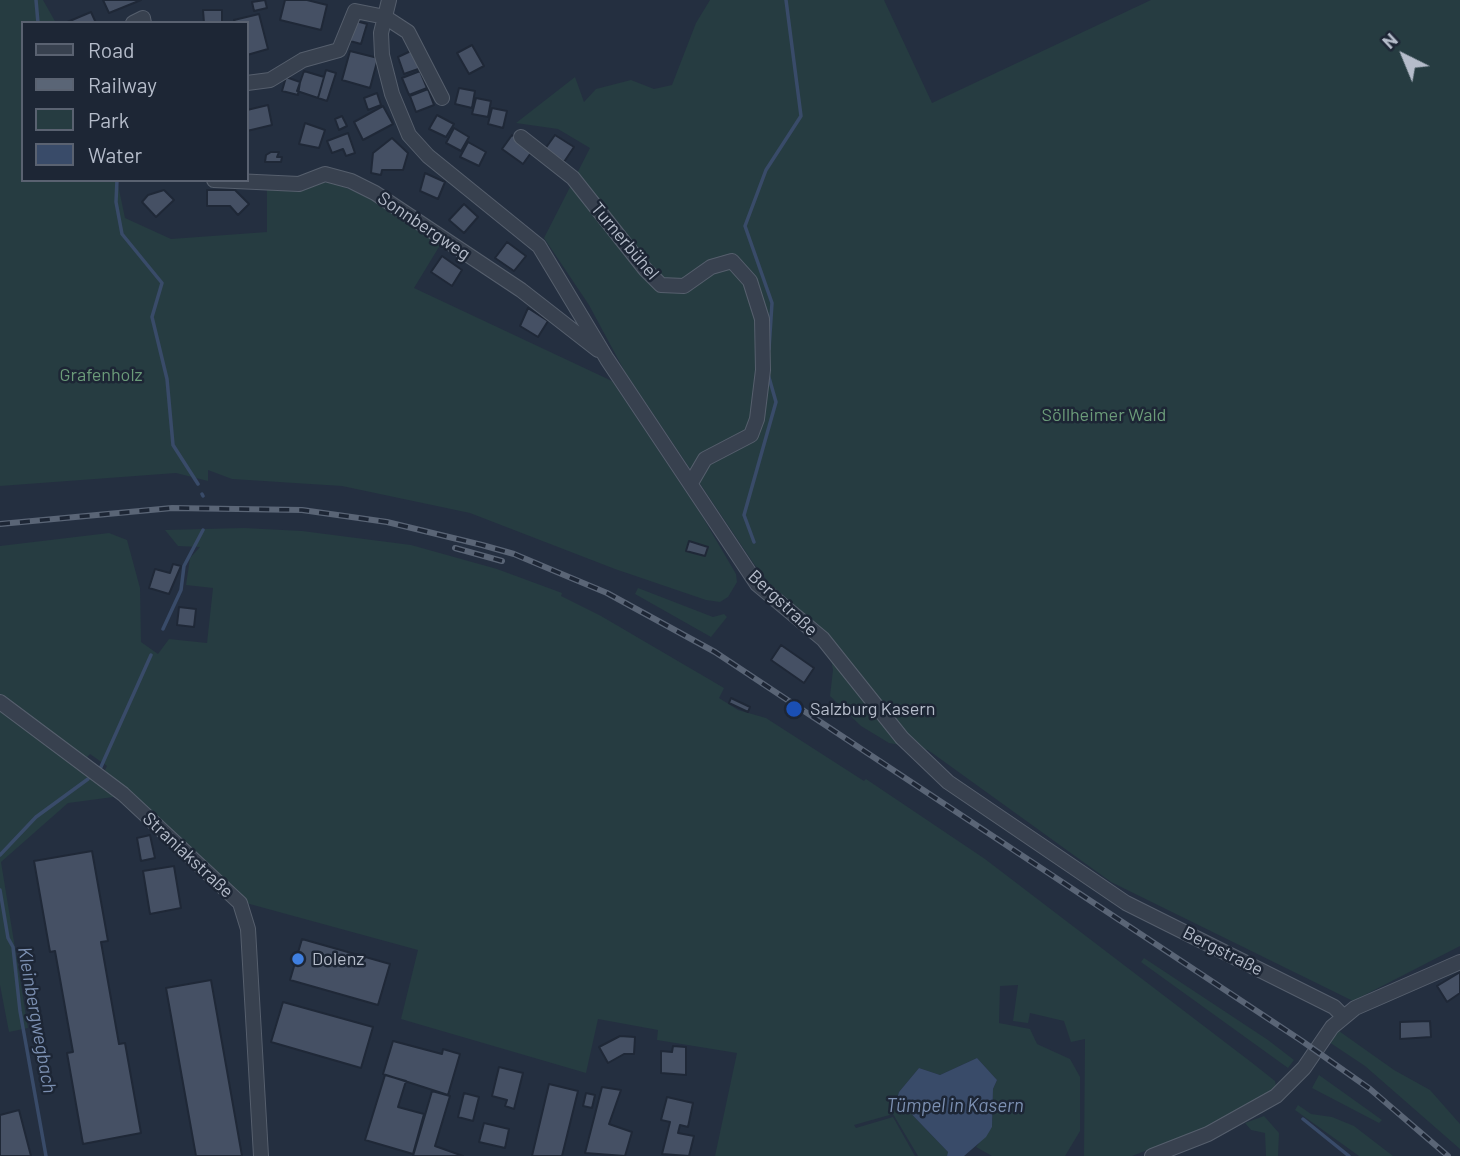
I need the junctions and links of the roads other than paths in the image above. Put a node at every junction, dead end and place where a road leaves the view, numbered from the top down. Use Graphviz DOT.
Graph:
graph roads {
  1 [pos="389,0"];
  2 [pos="385,17"];
  3 [pos="248,83"];
  4 [pos="442,98"];
  5 [pos="521,137"];
  6 [pos="248,182"];
  7 [pos="607,359"];
  8 [pos="691,483"];
  9 [pos="0,702"];
  10 [pos="1460,962"];
  11 [pos="1344,1017"];
  12 [pos="261,1156"];
  13 [pos="1152,1156"];
  1 -- 2 [label="street, Bergstraße"];
  2 -- 3 [label="street"];
  2 -- 4 [label="street"];
  2 -- 7 [label="street, Bergstraße"];
  5 -- 8 [label="street, Turnerbühel"];
  6 -- 7 [label="street, Sonnbergweg"];
  7 -- 8 [label="street, Bergstraße"];
  8 -- 11 [label="street, Bergstraße"];
  9 -- 12 [label="street, Straniakstraße"];
  10 -- 11 [label="street"];
  11 -- 13 [label="street"];
}
